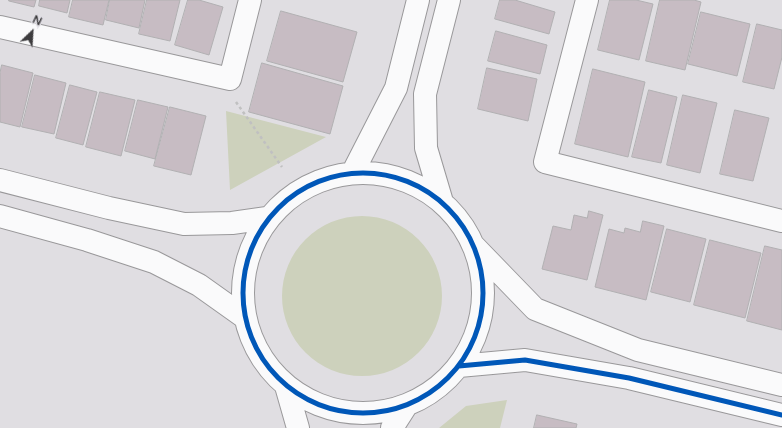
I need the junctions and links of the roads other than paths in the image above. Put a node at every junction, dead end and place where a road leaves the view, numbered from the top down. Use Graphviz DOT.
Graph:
graph roads {
  1 [pos="250,0"];
  2 [pos="418,0"];
  3 [pos="449,0"];
  4 [pos="587,0"];
  5 [pos="0,27"];
  6 [pos="353,172"];
  7 [pos="0,180"];
  8 [pos="442,202"];
  9 [pos="0,216"];
  10 [pos="267,218"];
  11 [pos="782,221"];
  12 [pos="474,245"];
  13 [pos="244,317"];
  14 [pos="459,366"];
  15 [pos="782,385"];
  16 [pos="286,386"];
  17 [pos="406,406"];
  18 [pos="782,415"];
  19 [pos="298,428"];
  20 [pos="392,428"];
  1 -- 5 [label="street"];
  2 -- 6 [label="street"];
  3 -- 8 [label="street"];
  4 -- 11 [label="street"];
  6 -- 8 [label="street"];
  6 -- 10 [label="street"];
  7 -- 10 [label="street"];
  8 -- 12 [label="street"];
  9 -- 13 [label="street"];
  10 -- 13 [label="street"];
  12 -- 14 [label="street"];
  12 -- 15 [label="street"];
  13 -- 16 [label="street"];
  14 -- 17 [label="street"];
  14 -- 18 [label="street"];
  16 -- 17 [label="street"];
  16 -- 19 [label="street"];
  17 -- 20 [label="street"];
}
